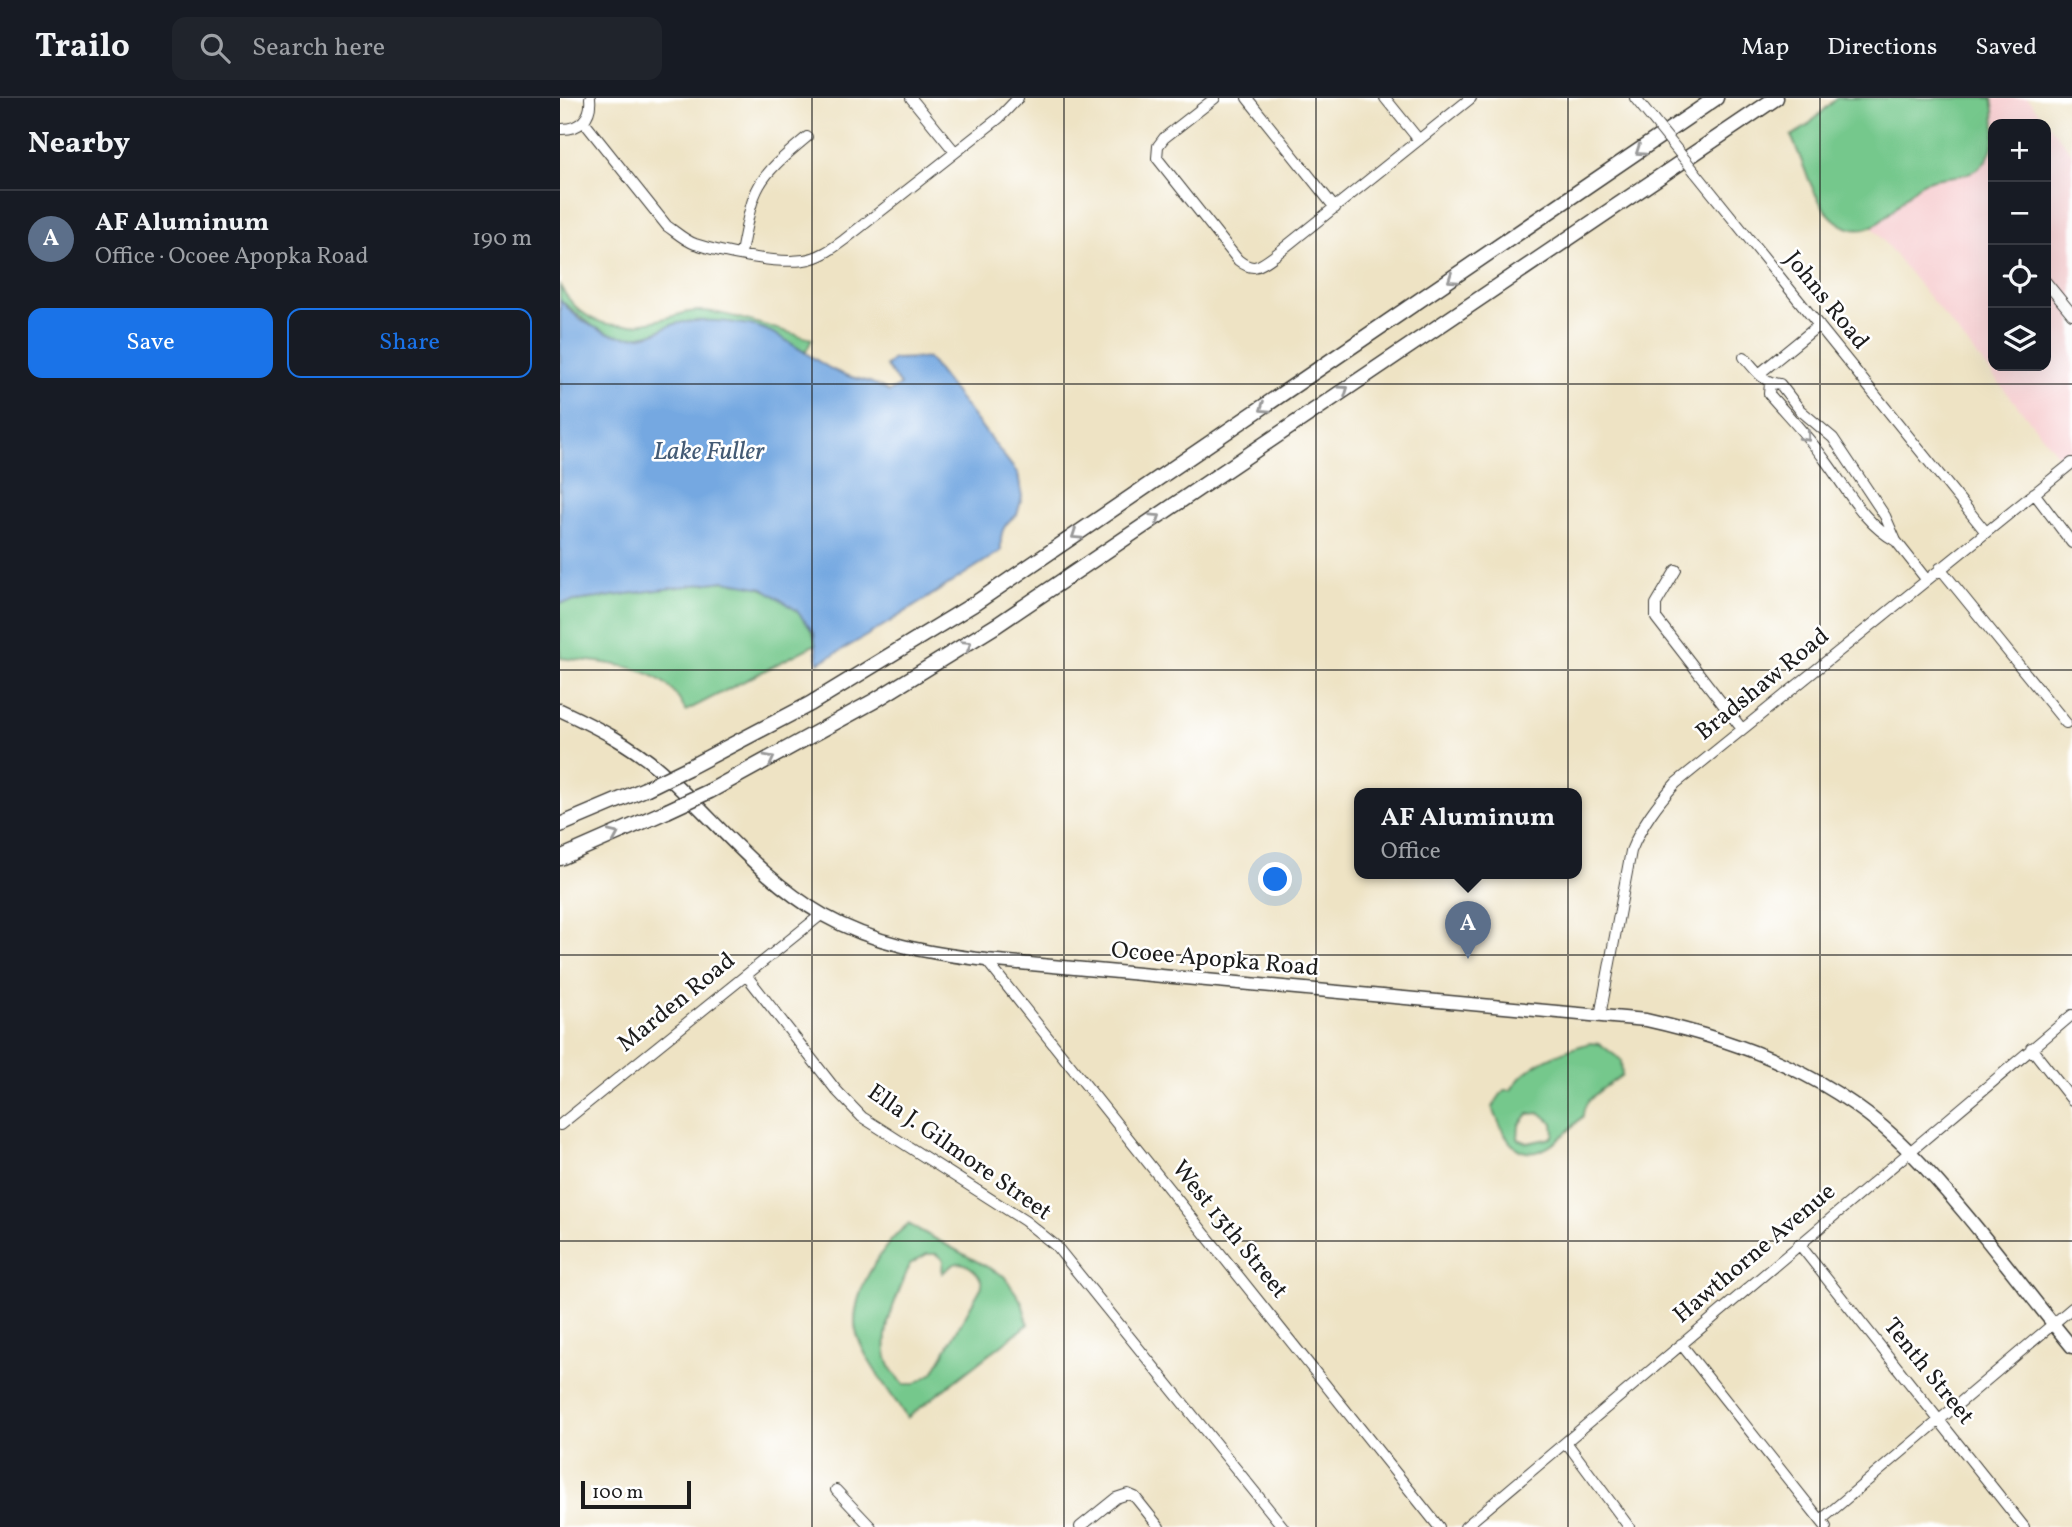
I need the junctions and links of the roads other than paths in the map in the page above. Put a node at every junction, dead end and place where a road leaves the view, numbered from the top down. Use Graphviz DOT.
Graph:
graph roads {
  1 [pos="590,98"];
  2 [pos="911,98"];
  3 [pos="1018,98"];
  4 [pos="1215,98"];
  5 [pos="1247,98"];
  6 [pos="1385,98"];
  7 [pos="1471,98"];
  8 [pos="1635,98"];
  9 [pos="1716,98"];
  10 [pos="1776,98"];
  11 [pos="584,121"];
  12 [pos="560,129"];
  13 [pos="807,137"];
  14 [pos="1419,140"];
  15 [pos="955,152"];
  16 [pos="1335,208"];
  17 [pos="741,253"];
  18 [pos="2051,288"];
  19 [pos="2072,314"];
  20 [pos="1819,325"];
  21 [pos="1744,356"];
  22 [pos="1759,374"];
  23 [pos="1770,383"];
  24 [pos="2072,463"];
  25 [pos="2034,494"];
  26 [pos="1985,531"];
  27 [pos="1896,541"];
  28 [pos="2072,543"];
  29 [pos="1940,568"];
  30 [pos="1676,570"];
  31 [pos="1926,579"];
  32 [pos="560,710"];
  33 [pos="2066,723"];
  34 [pos="1742,729"];
  35 [pos="560,825"];
  36 [pos="560,858"];
  37 [pos="822,914"];
  38 [pos="986,960"];
  39 [pos="746,975"];
  40 [pos="2072,1014"];
  41 [pos="1600,1016"];
  42 [pos="2031,1048"];
  43 [pos="2072,1100"];
  44 [pos="560,1125"];
  45 [pos="1909,1151"];
  46 [pos="1799,1244"];
  47 [pos="2072,1308"];
  48 [pos="2053,1324"];
  49 [pos="1681,1344"];
  50 [pos="2072,1347"];
  51 [pos="1940,1419"];
  52 [pos="1566,1443"];
  53 [pos="836,1490"];
  54 [pos="1823,1523"];
  55 [pos="871,1527"];
  56 [pos="1080,1527"];
  57 [pos="1159,1527"];
  58 [pos="1283,1527"];
  59 [pos="1439,1527"];
  60 [pos="1465,1527"];
  61 [pos="1629,1527"];
  62 [pos="2024,1527"];
  1 -- 11 [label="street"];
  2 -- 15 [label="street"];
  3 -- 15 [label="street"];
  4 -- 16 [label="street"];
  5 -- 16 [label="street"];
  6 -- 14 [label="street"];
  7 -- 14 [label="street"];
  8 -- 20 [label="street, Johns Road, bridge"];
  9 -- 35 [label="highway, one-way, bridge"];
  36 -- 10 [label="highway, one-way, bridge"];
  11 -- 12 [label="street"];
  11 -- 17 [label="street"];
  13 -- 17 [label="street"];
  14 -- 16 [label="street"];
  15 -- 17 [label="street"];
  18 -- 19 [label="street"];
  20 -- 22 [label="street"];
  20 -- 26 [label="street, Johns Road"];
  21 -- 22 [label="street"];
  22 -- 23 [label="street"];
  23 -- 27 [label="street"];
  23 -- 27 [label="street, one-way"];
  24 -- 25 [label="street, Bradshaw Road"];
  25 -- 26 [label="street, Bradshaw Road"];
  25 -- 28 [label="street"];
  26 -- 29 [label="street, Bradshaw Road"];
  27 -- 31 [label="street"];
  29 -- 31 [label="street, Bradshaw Road"];
  29 -- 33 [label="street"];
  30 -- 34 [label="street"];
  31 -- 34 [label="street, Bradshaw Road"];
  32 -- 37 [label="main road, Ocoee Apopka Road"];
  34 -- 41 [label="street, Bradshaw Road"];
  37 -- 38 [label="main road, Ocoee Apopka Road"];
  37 -- 39 [label="street, Marden Road"];
  38 -- 41 [label="main road, Ocoee Apopka Road"];
  38 -- 59 [label="street, West 13th Street"];
  39 -- 44 [label="street, Marden Road"];
  39 -- 58 [label="street, Ella J. Gilmore Street"];
  40 -- 42 [label="street, Hawthorne Avenue"];
  41 -- 45 [label="main road, Ocoee Apopka Road"];
  42 -- 43 [label="street"];
  42 -- 45 [label="street, Hawthorne Avenue"];
  45 -- 46 [label="street, Hawthorne Avenue"];
  45 -- 48 [label="main road, Ocoee Apopka Road"];
  46 -- 49 [label="street, Hawthorne Avenue"];
  46 -- 51 [label="street, Tenth Street"];
  47 -- 48 [label="street"];
  48 -- 50 [label="main road, Ocoee Apopka Road"];
  48 -- 51 [label="street"];
  49 -- 52 [label="street, Hawthorne Avenue"];
  49 -- 54 [label="street"];
  51 -- 54 [label="street"];
  51 -- 62 [label="street, Tenth Street"];
  52 -- 60 [label="street, Hawthorne Avenue"];
  52 -- 61 [label="street"];
  53 -- 55 [label="street"];
  56 -- 57 [label="street"];
}
